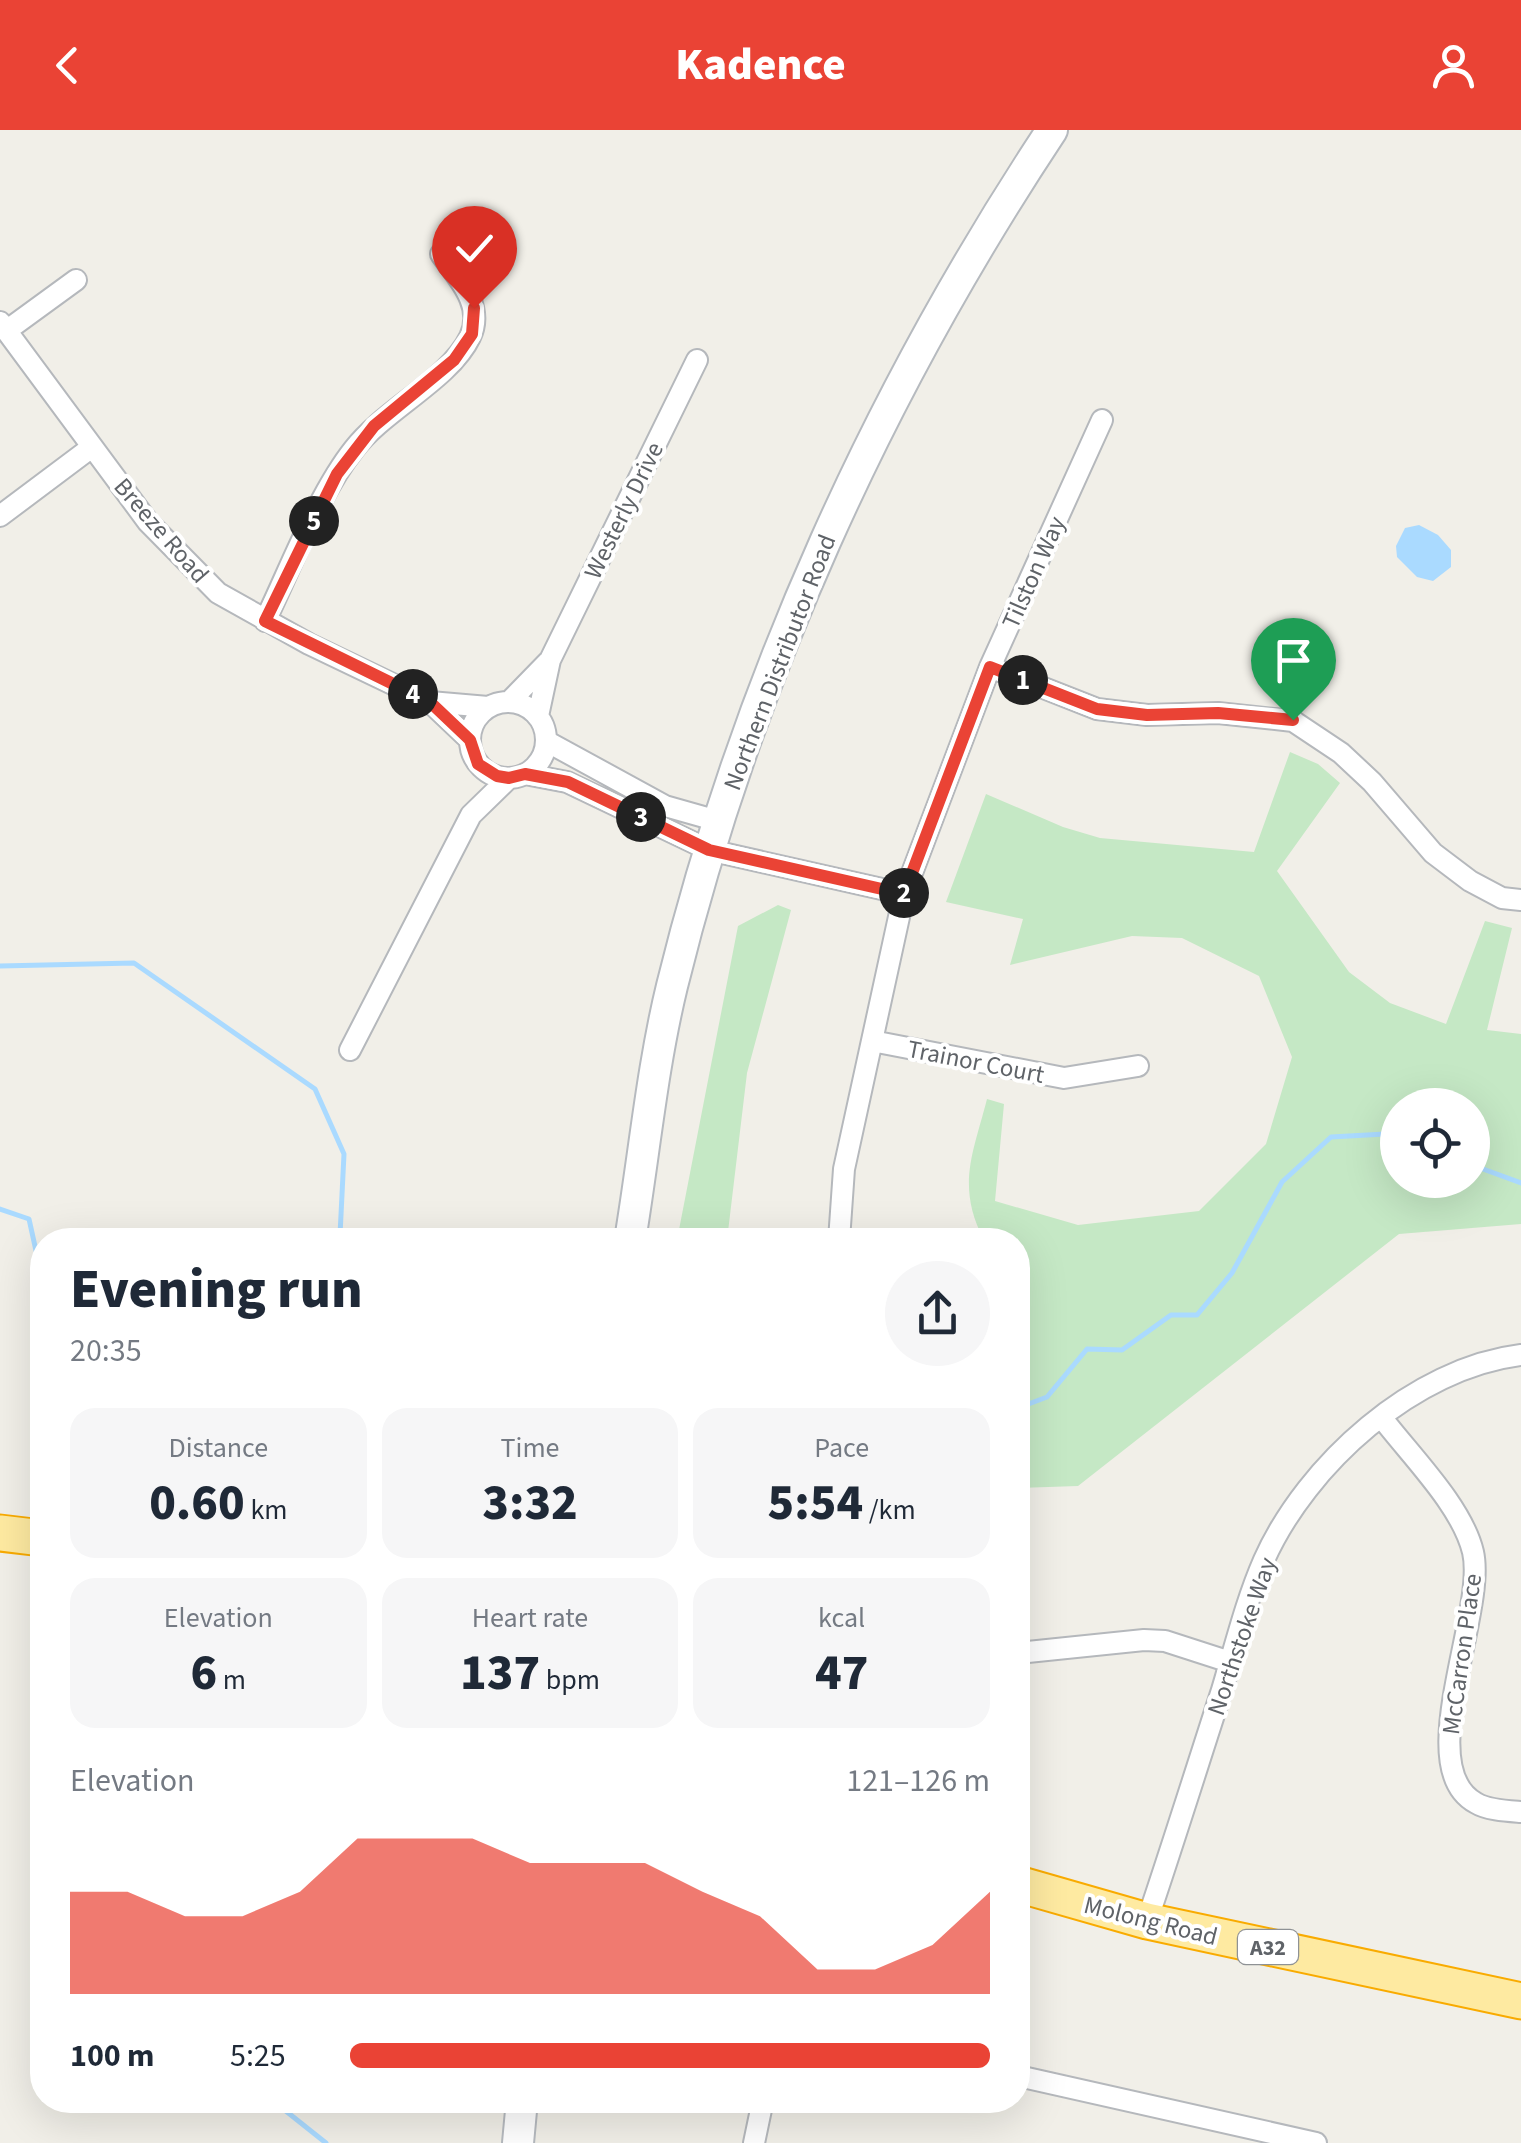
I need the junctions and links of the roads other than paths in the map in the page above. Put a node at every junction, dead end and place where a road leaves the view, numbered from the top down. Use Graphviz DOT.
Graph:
graph roads {
  1 [pos="1052,130"];
  2 [pos="441,254"];
  3 [pos="76,280"];
  4 [pos="3,326"];
  5 [pos="697,360"];
  6 [pos="1102,420"];
  7 [pos="92,447"];
  8 [pos="0,516"];
  9 [pos="265,621"];
  10 [pos="550,660"];
  11 [pos="990,667"];
  12 [pos="430,702"];
  13 [pos="509,702"];
  14 [pos="488,707"];
  15 [pos="538,716"];
  16 [pos="470,740"];
  17 [pos="546,741"];
  18 [pos="478,764"];
  19 [pos="517,776"];
  20 [pos="471,815"];
  21 [pos="714,836"];
  22 [pos="904,894"];
  23 [pos="1521,900"];
  24 [pos="872,1041"];
  25 [pos="350,1050"];
  26 [pos="1138,1066"];
  27 [pos="632,1228"];
  28 [pos="842,1228"];
  29 [pos="1521,1356"];
  30 [pos="1382,1418"];
  31 [pos="0,1533"];
  32 [pos="30,1537"];
  33 [pos="1030,1652"];
  34 [pos="1230,1662"];
  35 [pos="1521,1812"];
  36 [pos="1030,1887"];
  37 [pos="1147,1921"];
  38 [pos="1521,2001"];
  39 [pos="1030,2079"];
  40 [pos="521,2113"];
  41 [pos="760,2113"];
  42 [pos="518,2143"];
  43 [pos="754,2143"];
  44 [pos="1316,2143"];
  1 -- 21 [label="main road, Northern Distributor Road"];
  2 -- 9 [label="street"];
  3 -- 4 [label="street"];
  4 -- 7 [label="street, Breeze Road"];
  5 -- 10 [label="street, Westerly Drive"];
  6 -- 11 [label="street, Tilston Way"];
  7 -- 8 [label="street"];
  7 -- 9 [label="street, Breeze Road"];
  9 -- 12 [label="street, Breeze Road"];
  10 -- 13 [label="street, Westerly Drive"];
  10 -- 15 [label="street, Westerly Drive"];
  11 -- 22 [label="street, Tilston Way"];
  11 -- 23 [label="street"];
  12 -- 14 [label="street, Breeze Road"];
  12 -- 16 [label="street, Breeze Road"];
  13 -- 14 [label="street"];
  13 -- 15 [label="street"];
  14 -- 16 [label="street"];
  15 -- 17 [label="street"];
  16 -- 18 [label="street"];
  17 -- 19 [label="street"];
  17 -- 21 [label="street"];
  18 -- 19 [label="street"];
  18 -- 20 [label="street"];
  19 -- 20 [label="street"];
  19 -- 21 [label="street"];
  20 -- 25 [label="street"];
  21 -- 22 [label="street"];
  21 -- 27 [label="main road, Northern Distributor Road"];
  22 -- 24 [label="street, Tilston Way"];
  24 -- 26 [label="street, Trainor Court"];
  24 -- 28 [label="street, Tilston Way"];
  29 -- 30 [label="street, Northstoke Way"];
  30 -- 34 [label="street, Northstoke Way"];
  30 -- 35 [label="street, McCarron Place"];
  31 -- 32 [label="highway"];
  33 -- 34 [label="street"];
  34 -- 37 [label="street, Northstoke Way"];
  36 -- 37 [label="highway, Molong Road / A32"];
  37 -- 38 [label="highway, Molong Road / A32"];
  39 -- 44 [label="street"];
  40 -- 42 [label="main road"];
  41 -- 43 [label="street"];
}
